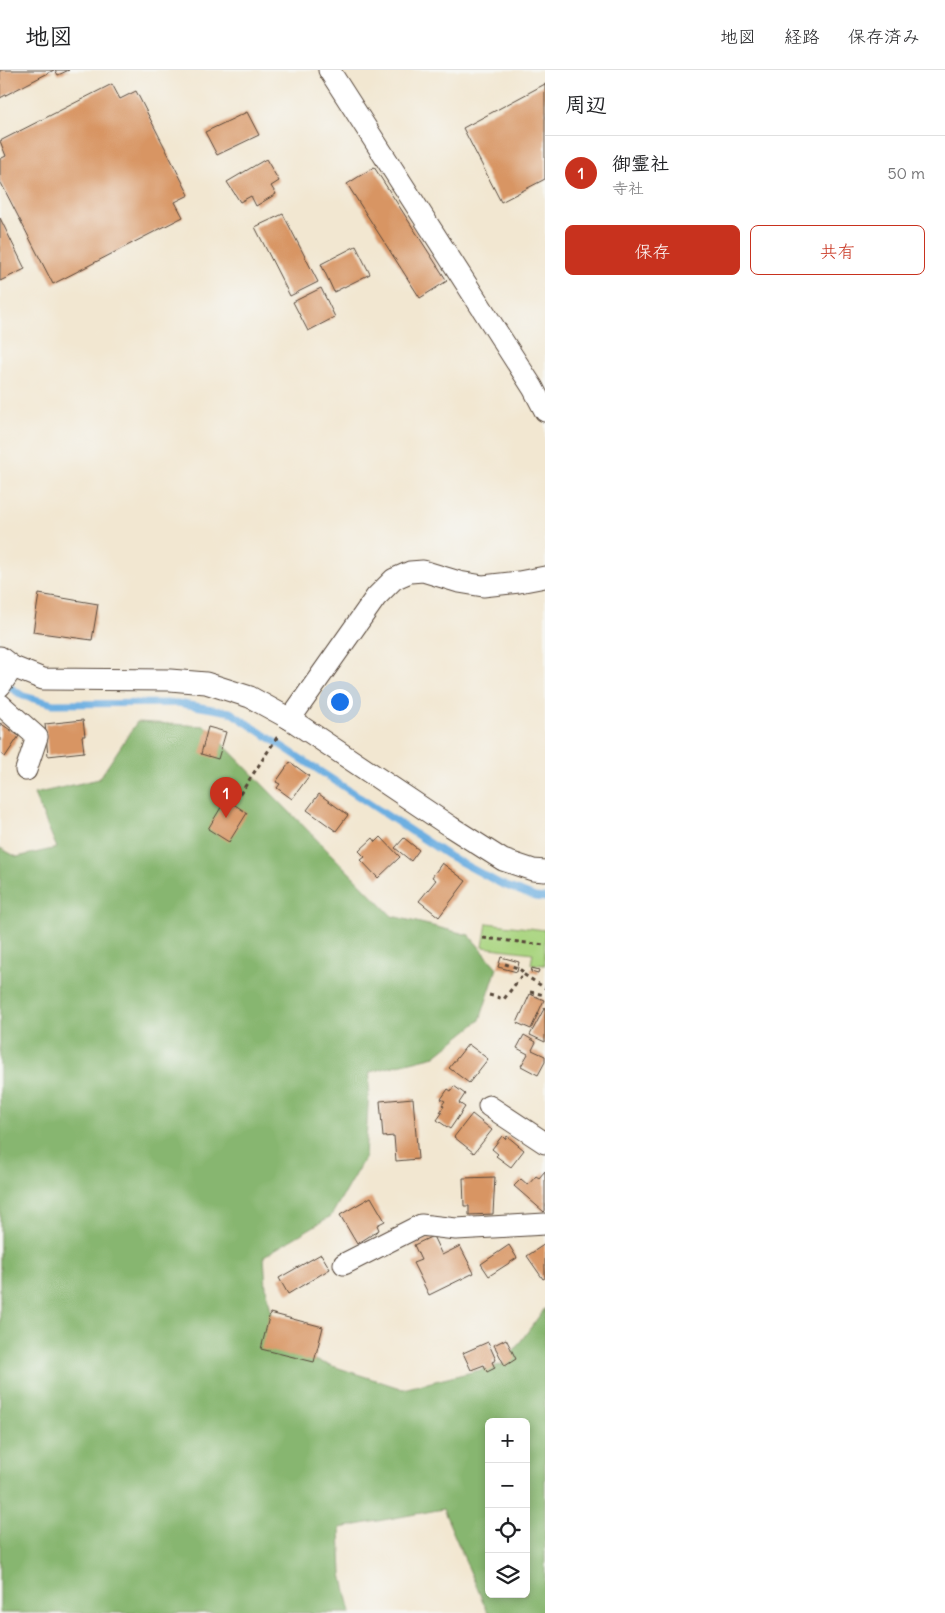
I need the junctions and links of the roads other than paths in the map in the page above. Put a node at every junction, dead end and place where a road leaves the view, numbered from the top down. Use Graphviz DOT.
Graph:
graph roads {
  1 [pos="329,70"];
  2 [pos="545,411"];
  3 [pos="545,576"];
  4 [pos="5,672"];
  5 [pos="0,704"];
  6 [pos="285,726"];
  7 [pos="26,770"];
  8 [pos="545,871"];
  9 [pos="503,1109"];
  10 [pos="545,1144"];
  11 [pos="545,1224"];
  12 [pos="344,1264"];
  1 -- 2 [label="street"];
  3 -- 6 [label="street"];
  4 -- 6 [label="street"];
  5 -- 7 [label="street"];
  6 -- 8 [label="street"];
  9 -- 10 [label="street"];
  11 -- 12 [label="street"];
}
